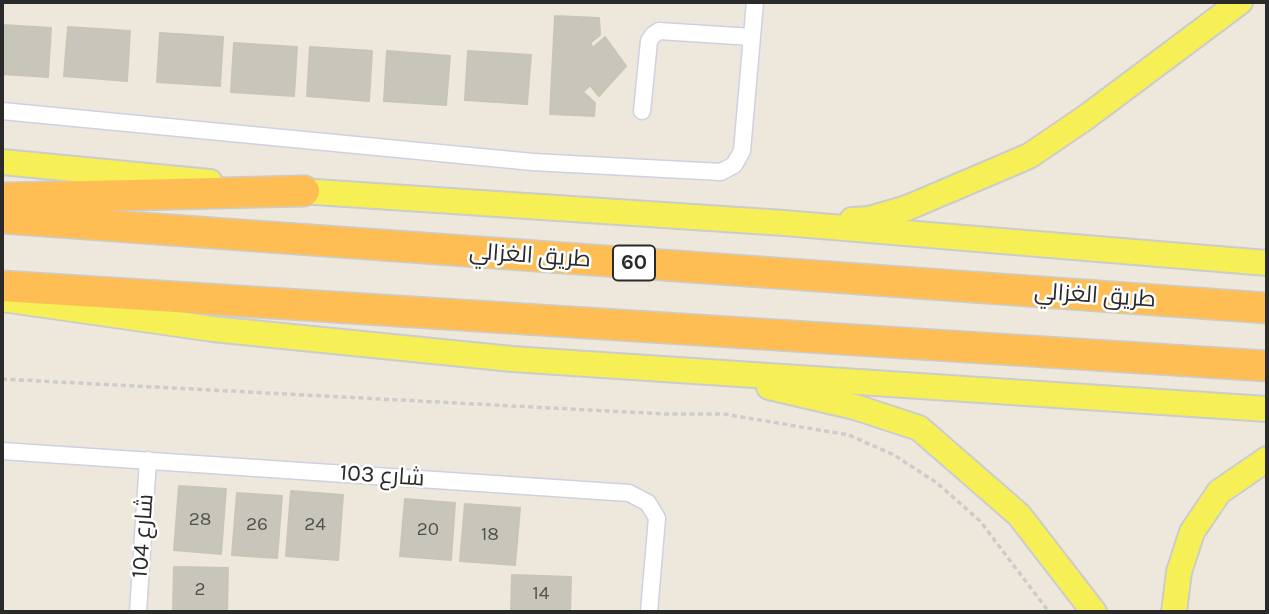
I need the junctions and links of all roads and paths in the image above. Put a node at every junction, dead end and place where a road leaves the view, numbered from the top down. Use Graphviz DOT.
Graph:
graph roads {
  1 [pos="755,2"];
  2 [pos="1240,2"];
  3 [pos="752,37"];
  4 [pos="2,111"];
  5 [pos="642,111"];
  6 [pos="2,162"];
  7 [pos="304,191"];
  8 [pos="2,198"];
  9 [pos="2,218"];
  10 [pos="784,223"];
  11 [pos="1267,263"];
  12 [pos="2,286"];
  13 [pos="2,299"];
  14 [pos="1267,308"];
  15 [pos="1267,366"];
  16 [pos="696,370"];
  17 [pos="2,379"];
  18 [pos="1267,409"];
  19 [pos="2,450"];
  20 [pos="1267,459"];
  21 [pos="148,460"];
  22 [pos="138,612"];
  23 [pos="649,612"];
  24 [pos="1049,612"];
  25 [pos="1094,612"];
  26 [pos="1174,612"];
  1 -- 3 [label="street"];
  2 -- 10 [label="main road"];
  3 -- 4 [label="street"];
  3 -- 5 [label="street"];
  6 -- 7 [label="main road"];
  7 -- 8 [label="highway"];
  7 -- 10 [label="main road"];
  9 -- 14 [label="highway, طريق الغزالي / 60"];
  10 -- 11 [label="main road"];
  12 -- 15 [label="highway"];
  13 -- 16 [label="main road"];
  16 -- 18 [label="main road"];
  16 -- 25 [label="main road"];
  17 -- 24 [label="path"];
  19 -- 21 [label="street, شارع 103"];
  20 -- 26 [label="main road"];
  21 -- 22 [label="street, شارع 104"];
  21 -- 23 [label="street, شارع 103"];
}
